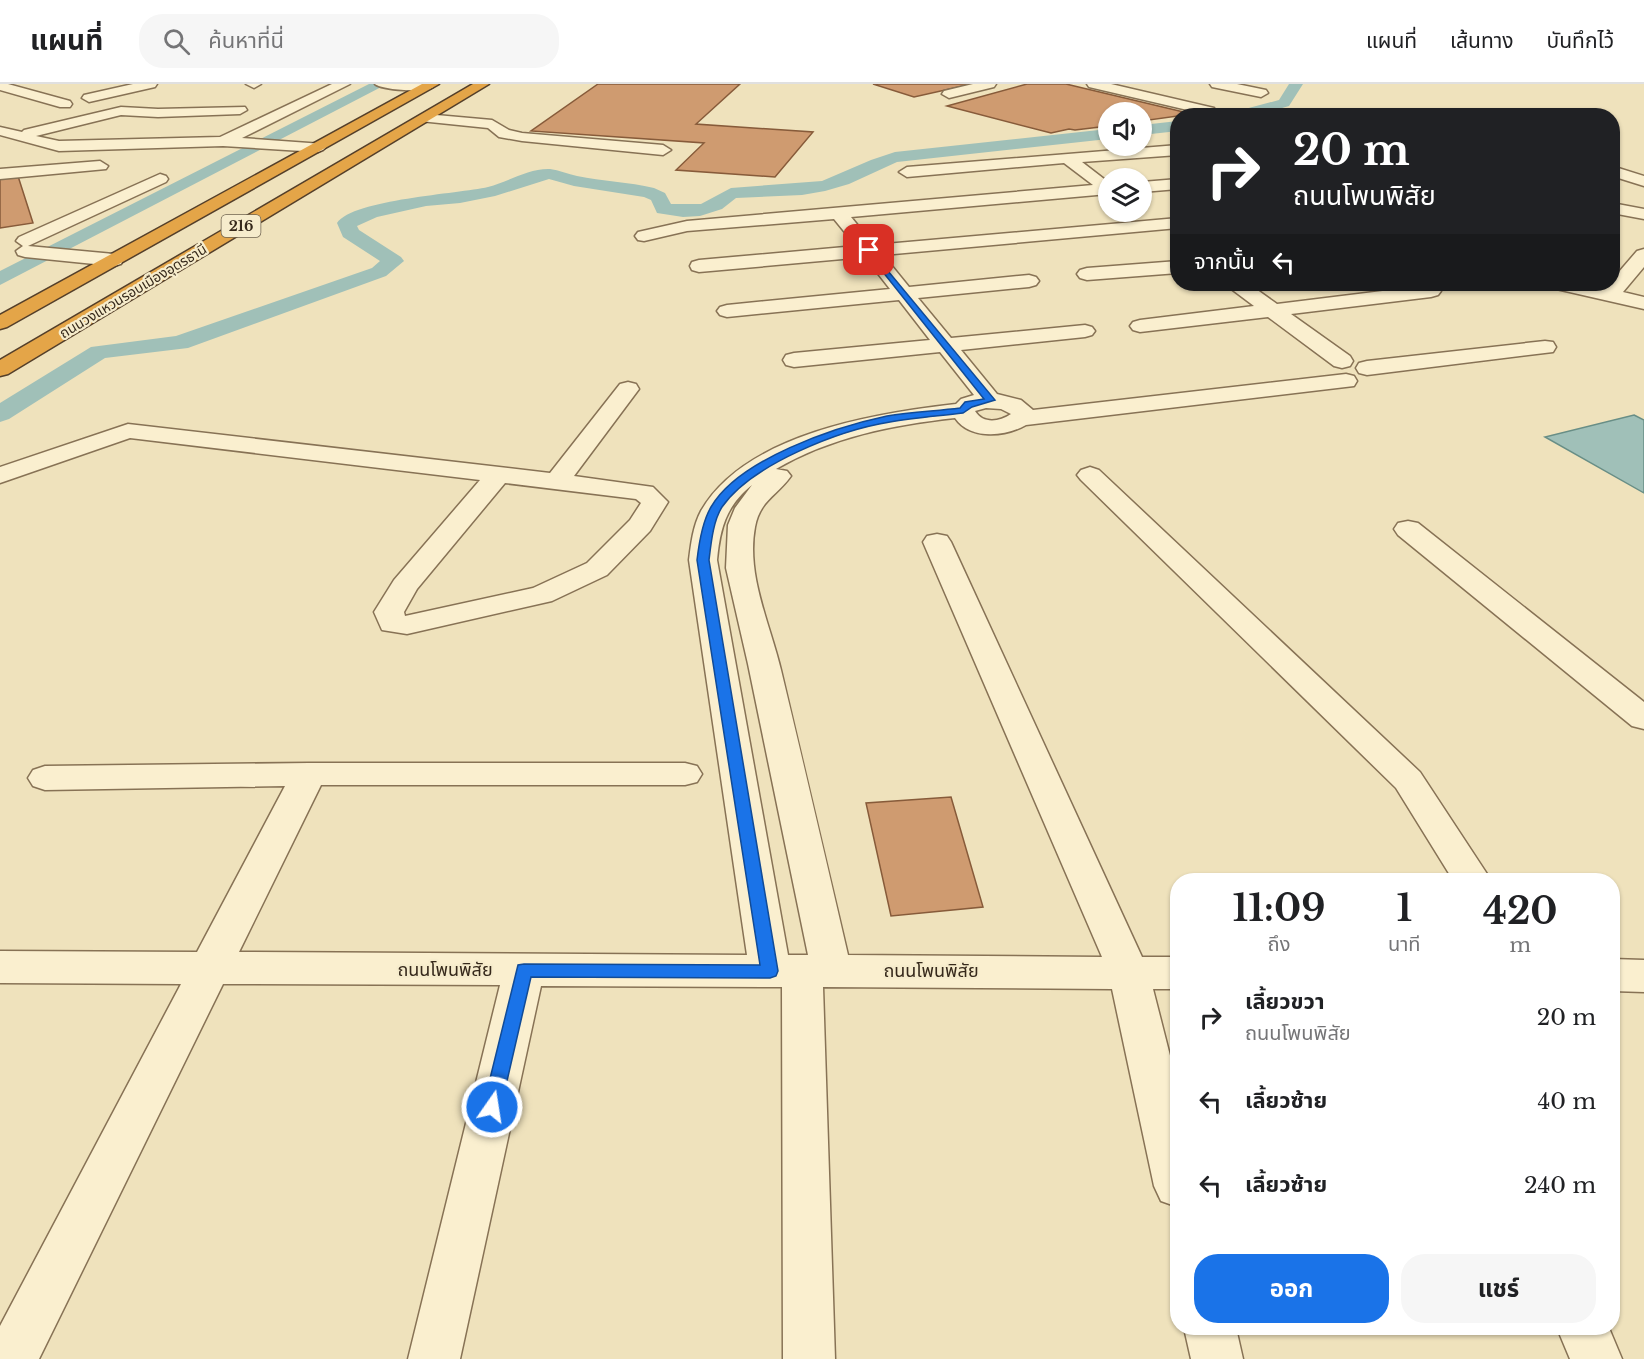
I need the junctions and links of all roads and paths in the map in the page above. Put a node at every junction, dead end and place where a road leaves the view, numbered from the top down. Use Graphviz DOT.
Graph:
graph roads {
  1 [pos="53,84"];
  2 [pos="150,84"];
  3 [pos="343,84"];
  4 [pos="382,84"];
  5 [pos="482,84"];
  6 [pos="989,84"];
  7 [pos="1094,84"];
  8 [pos="1217,84"];
  9 [pos="0,86"];
  10 [pos="429,86"];
  11 [pos="1161,87"];
  12 [pos="19,92"];
  13 [pos="1262,93"];
  14 [pos="949,94"];
  15 [pos="1137,94"];
  16 [pos="65,104"];
  17 [pos="1196,108"];
  18 [pos="240,110"];
  19 [pos="32,112"];
  20 [pos="425,118"];
  21 [pos="0,131"];
  22 [pos="17,136"];
  23 [pos="223,141"];
  24 [pos="318,147"];
  25 [pos="663,150"];
  26 [pos="1170,151"];
  27 [pos="1067,158"];
  28 [pos="121,165"];
  29 [pos="1620,167"];
  30 [pos="907,172"];
  31 [pos="0,174"];
  32 [pos="160,179"];
  33 [pos="1098,181"];
  34 [pos="1644,181"];
  35 [pos="1170,185"];
  36 [pos="1152,186"];
  37 [pos="1098,190"];
  38 [pos="1620,210"];
  39 [pos="839,213"];
  40 [pos="1644,214"];
  41 [pos="1152,221"];
  42 [pos="1170,224"];
  43 [pos="1157,225"];
  44 [pos="1170,234"];
  45 [pos="644,236"];
  46 [pos="869,250"];
  47 [pos="1623,251"];
  48 [pos="1644,255"];
  49 [pos="114,260"];
  50 [pos="699,266"];
  51 [pos="1170,268"];
  52 [pos="1087,274"];
  53 [pos="1029,281"];
  54 [pos="1620,283"];
  55 [pos="1247,291"];
  56 [pos="1431,291"];
  57 [pos="1591,291"];
  58 [pos="1613,291"];
  59 [pos="904,294"];
  60 [pos="1610,295"];
  61 [pos="1644,303"];
  62 [pos="1273,310"];
  63 [pos="727,311"];
  64 [pos="0,323"];
  65 [pos="1140,326"];
  66 [pos="1085,331"];
  67 [pos="945,344"];
  68 [pos="1545,347"];
  69 [pos="794,360"];
  70 [pos="0,369"];
  71 [pos="1337,369"];
  72 [pos="1170,382"];
  73 [pos="628,389"];
  74 [pos="1186,398"];
  75 [pos="990,410"];
  76 [pos="0,475"];
  77 [pos="498,475"];
  78 [pos="1090,475"];
  79 [pos="556,482"];
  80 [pos="1408,529"];
  81 [pos="937,543"];
  82 [pos="1644,719"];
  83 [pos="309,774"];
  84 [pos="686,774"];
  85 [pos="45,778"];
  86 [pos="790,782"];
  87 [pos="740,787"];
  88 [pos="1468,873"];
  89 [pos="0,967"];
  90 [pos="211,968"];
  91 [pos="524,970"];
  92 [pos="801,972"];
  93 [pos="1129,973"];
  94 [pos="1170,973"];
  95 [pos="1620,975"];
  96 [pos="1644,976"];
  97 [pos="1170,1151"];
  98 [pos="1212,1335"];
  99 [pos="1586,1335"];
  100 [pos="11,1359"];
  101 [pos="434,1359"];
  102 [pos="809,1359"];
  103 [pos="1217,1359"];
  104 [pos="1596,1359"];
  1 -- 12 [label="street"];
  2 -- 16 [label="street"];
  3 -- 23 [label="street"];
  4 -- 10 [label="street"];
  5 -- 20 [label="highway, ถนนวงแหวนรอบเมืองอุดรธานี / 216"];
  6 -- 14 [label="street"];
  7 -- 15 [label="street"];
  8 -- 13 [label="street"];
  9 -- 12 [label="street"];
  10 -- 24 [label="highway, 216"];
  11 -- 15 [label="street"];
  12 -- 16 [label="street"];
  15 -- 17 [label="street"];
  16 -- 19 [label="street"];
  18 -- 22 [label="street"];
  20 -- 25 [label="street"];
  20 -- 70 [label="highway, ถนนวงแหวนรอบเมืองอุดรธานี / 216"];
  21 -- 22 [label="street"];
  22 -- 23 [label="street"];
  23 -- 24 [label="street"];
  24 -- 49 [label="highway, 216"];
  26 -- 27 [label="street"];
  27 -- 30 [label="street"];
  27 -- 33 [label="street"];
  28 -- 31 [label="street"];
  29 -- 34 [label="street"];
  32 -- 49 [label="street"];
  35 -- 36 [label="street"];
  37 -- 39 [label="street"];
  38 -- 40 [label="street"];
  39 -- 45 [label="street"];
  39 -- 46 [label="street"];
  41 -- 43 [label="street"];
  42 -- 43 [label="street"];
  43 -- 44 [label="street"];
  43 -- 46 [label="street"];
  46 -- 50 [label="street"];
  46 -- 59 [label="street"];
  47 -- 48 [label="street"];
  48 -- 54 [label="street"];
  49 -- 64 [label="highway, 216"];
  51 -- 52 [label="street"];
  53 -- 59 [label="street"];
  55 -- 62 [label="street"];
  56 -- 62 [label="street"];
  57 -- 60 [label="street"];
  58 -- 60 [label="street"];
  59 -- 63 [label="street"];
  59 -- 67 [label="street"];
  60 -- 61 [label="street"];
  62 -- 65 [label="street"];
  62 -- 71 [label="street"];
  66 -- 67 [label="street"];
  67 -- 69 [label="street"];
  67 -- 75 [label="street"];
  68 -- 71 [label="street"];
  71 -- 72 [label="street"];
  71 -- 74 [label="street"];
  72 -- 74 [label="street"];
  72 -- 75 [label="street"];
  73 -- 79 [label="street"];
  74 -- 75 [label="street"];
  75 -- 86 [label="street"];
  75 -- 87 [label="street"];
  76 -- 77 [label="street"];
  77 -- 79 [label="street"];
  77 -- 79 [label="street"];
  78 -- 88 [label="street"];
  80 -- 82 [label="street"];
  81 -- 93 [label="street"];
  83 -- 84 [label="street"];
  83 -- 85 [label="street"];
  83 -- 90 [label="street"];
  86 -- 87 [label="street"];
  86 -- 92 [label="street"];
  87 -- 92 [label="street"];
  89 -- 90 [label="street, ถนนโพนพิสัย"];
  90 -- 91 [label="street, ถนนโพนพิสัย"];
  90 -- 100 [label="street"];
  91 -- 92 [label="street, ถนนโพนพิสัย"];
  91 -- 101 [label="street"];
  92 -- 93 [label="street, ถนนโพนพิสัย"];
  92 -- 102 [label="street"];
  93 -- 94 [label="street, ถนนโพนพิสัย"];
  93 -- 97 [label="street"];
  95 -- 96 [label="street"];
  98 -- 103 [label="street"];
  99 -- 104 [label="street"];
}
